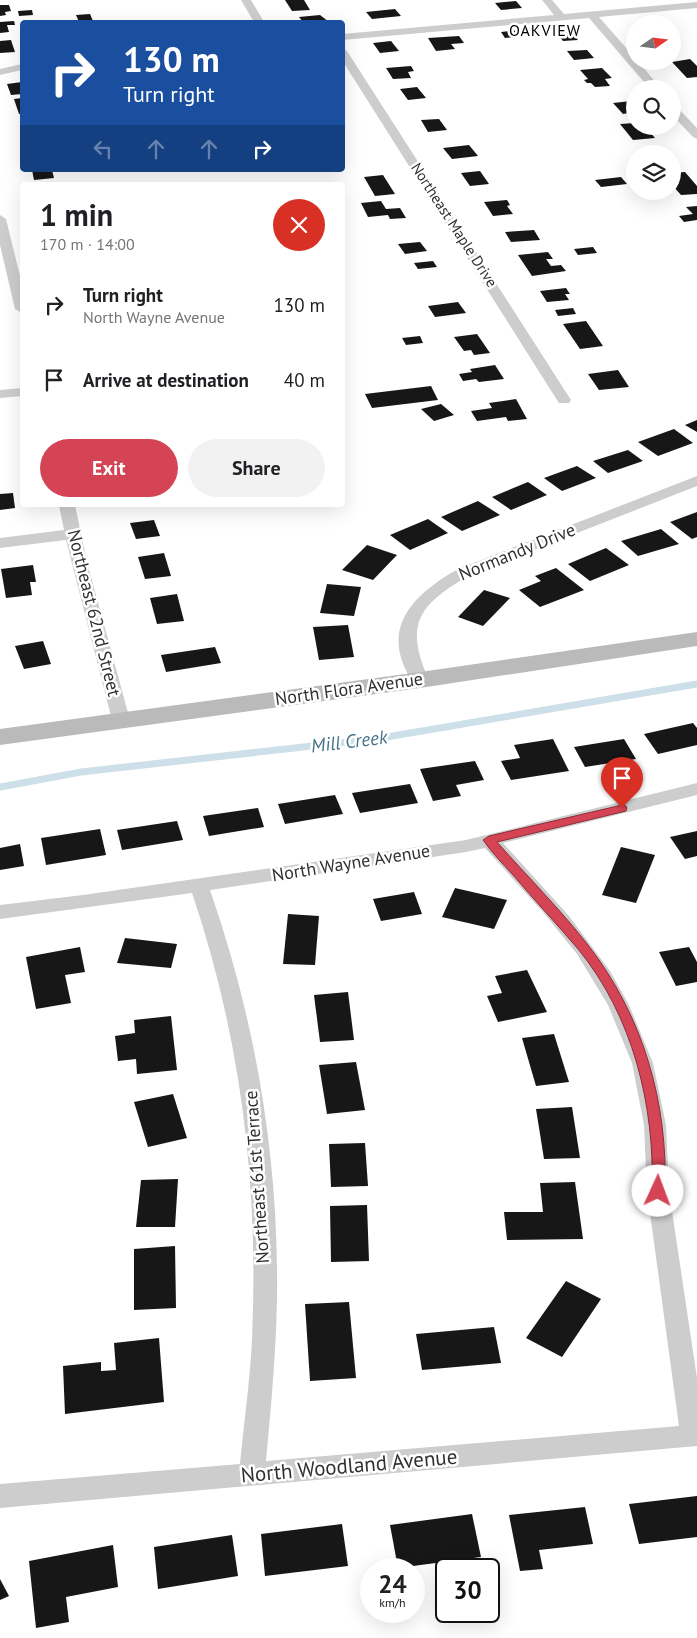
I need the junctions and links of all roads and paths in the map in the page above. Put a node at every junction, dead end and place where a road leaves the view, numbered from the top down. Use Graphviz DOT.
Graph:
graph roads {
  1 [pos="246,0"];
  2 [pos="547,0"];
  3 [pos="697,5"];
  4 [pos="592,15"];
  5 [pos="562,18"];
  6 [pos="258,20"];
  7 [pos="345,37"];
  8 [pos="345,56"];
  9 [pos="20,67"];
  10 [pos="0,72"];
  11 [pos="648,80"];
  12 [pos="681,118"];
  13 [pos="697,135"];
  14 [pos="0,219"];
  15 [pos="6,273"];
  16 [pos="20,305"];
  17 [pos="20,392"];
  18 [pos="0,394"];
  19 [pos="564,400"];
  20 [pos="697,481"];
  21 [pos="67,507"];
  22 [pos="73,534"];
  23 [pos="0,543"];
  24 [pos="697,638"];
  25 [pos="420,680"];
  26 [pos="121,720"];
  27 [pos="0,737"];
  28 [pos="697,789"];
  29 [pos="489,840"];
  30 [pos="199,886"];
  31 [pos="0,912"];
  32 [pos="695,1435"];
  33 [pos="252,1475"];
  34 [pos="0,1496"];
  1 -- 6 [label="street"];
  2 -- 5 [label="street"];
  3 -- 4 [label="street"];
  4 -- 5 [label="street"];
  4 -- 11 [label="street"];
  5 -- 7 [label="street"];
  8 -- 19 [label="street, Northeast Maple Drive"];
  9 -- 10 [label="street"];
  12 -- 13 [label="street"];
  14 -- 15 [label="street"];
  15 -- 16 [label="street"];
  17 -- 18 [label="street"];
  20 -- 25 [label="street, Normandy Drive"];
  21 -- 22 [label="street, Northeast 62nd Street"];
  22 -- 23 [label="street"];
  22 -- 26 [label="street, Northeast 62nd Street"];
  24 -- 25 [label="street, North Flora Avenue"];
  25 -- 26 [label="street, North Flora Avenue"];
  26 -- 27 [label="street, North Flora Avenue"];
  28 -- 29 [label="street, North Wayne Avenue"];
  29 -- 30 [label="street, North Wayne Avenue"];
  29 -- 32 [label="street"];
  30 -- 31 [label="street, North Wayne Avenue"];
  30 -- 33 [label="street, Northeast 61st Terrace"];
  32 -- 33 [label="street, North Woodland Avenue"];
  33 -- 34 [label="street, North Woodland Avenue"];
}
